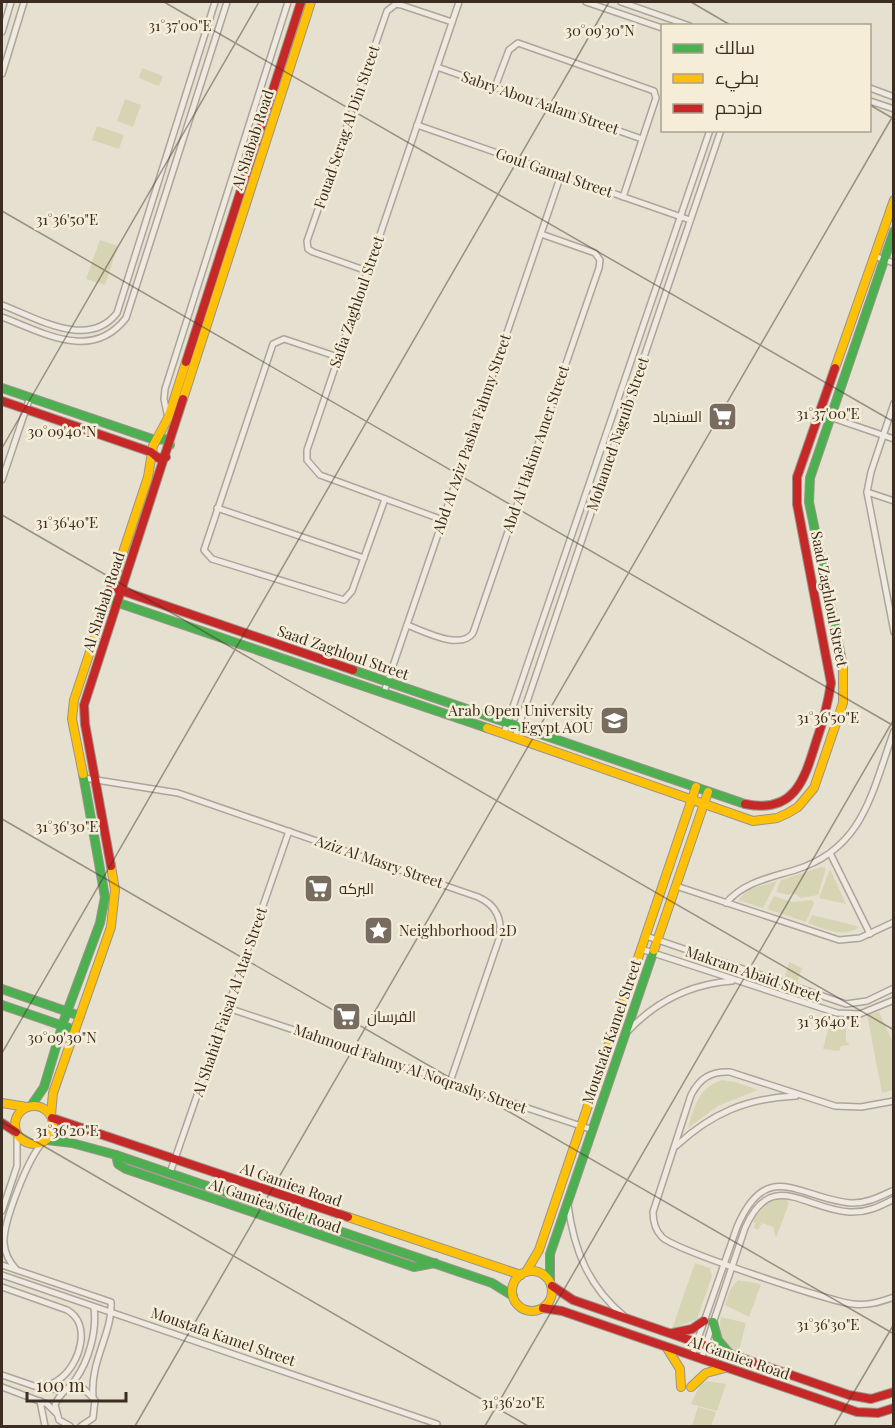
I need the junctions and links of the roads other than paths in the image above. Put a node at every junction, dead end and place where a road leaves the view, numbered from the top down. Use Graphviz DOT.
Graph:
graph roads {
  1 [pos="24,2"];
  2 [pos="215,2"];
  3 [pos="227,2"];
  4 [pos="288,2"];
  5 [pos="301,2"];
  6 [pos="311,2"];
  7 [pos="459,2"];
  8 [pos="586,2"];
  9 [pos="621,2"];
  10 [pos="2,4"];
  11 [pos="10,4"];
  12 [pos="452,22"];
  13 [pos="684,24"];
  14 [pos="661,27"];
  15 [pos="2,32"];
  16 [pos="200,49"];
  17 [pos="211,53"];
  18 [pos="437,67"];
  19 [pos="2,74"];
  20 [pos="495,87"];
  21 [pos="871,88"];
  22 [pos="894,97"];
  23 [pos="871,101"];
  24 [pos="183,102"];
  25 [pos="194,105"];
  26 [pos="894,109"];
  27 [pos="417,125"];
  28 [pos="709,132"];
  29 [pos="721,132"];
  30 [pos="642,139"];
  31 [pos="561,175"];
  32 [pos="623,197"];
  33 [pos="894,200"];
  34 [pos="147,216"];
  35 [pos="680,217"];
  36 [pos="158,220"];
  37 [pos="690,220"];
  38 [pos="894,231"];
  39 [pos="541,234"];
  40 [pos="878,244"];
  41 [pos="891,249"];
  42 [pos="874,256"];
  43 [pos="884,260"];
  44 [pos="894,263"];
  45 [pos="368,271"];
  46 [pos="2,305"];
  47 [pos="2,317"];
  48 [pos="338,357"];
  49 [pos="2,388"];
  50 [pos="30,397"];
  51 [pos="2,401"];
  52 [pos="894,402"];
  53 [pos="26,409"];
  54 [pos="818,413"];
  55 [pos="829,417"];
  56 [pos="168,418"];
  57 [pos="883,435"];
  58 [pos="894,439"];
  59 [pos="155,440"];
  60 [pos="170,445"];
  61 [pos="151,452"];
  62 [pos="166,457"];
  63 [pos="2,480"];
  64 [pos="867,492"];
  65 [pos="386,499"];
  66 [pos="894,501"];
  67 [pos="217,508"];
  68 [pos="443,520"];
  69 [pos="364,558"];
  70 [pos="560,568"];
  71 [pos="571,572"];
  72 [pos="894,585"];
  73 [pos="885,586"];
  74 [pos="111,587"];
  75 [pos="121,591"];
  76 [pos="107,599"];
  77 [pos="117,602"];
  78 [pos="833,616"];
  79 [pos="820,619"];
  80 [pos="407,625"];
  81 [pos="894,632"];
  82 [pos="838,643"];
  83 [pos="825,644"];
  84 [pos="387,682"];
  85 [pos="384,693"];
  86 [pos="507,722"];
  87 [pos="519,726"];
  88 [pos="894,731"];
  89 [pos="504,733"];
  90 [pos="515,737"];
  91 [pos="84,778"];
  92 [pos="95,780"];
  93 [pos="696,788"];
  94 [pos="708,792"];
  95 [pos="692,799"];
  96 [pos="704,804"];
  97 [pos="688,813"];
  98 [pos="700,817"];
  99 [pos="290,831"];
  100 [pos="831,855"];
  101 [pos="676,886"];
  102 [pos="726,903"];
  103 [pos="894,922"];
  104 [pos="870,934"];
  105 [pos="646,936"];
  106 [pos="657,941"];
  107 [pos="641,949"];
  108 [pos="653,953"];
  109 [pos="735,981"];
  110 [pos="894,988"];
  111 [pos="2,989"];
  112 [pos="894,1000"];
  113 [pos="2,1005"];
  114 [pos="228,1008"];
  115 [pos="67,1012"];
  116 [pos="80,1016"];
  117 [pos="62,1026"];
  118 [pos="75,1030"];
  119 [pos="626,1033"];
  120 [pos="450,1082"];
  121 [pos="801,1096"];
  122 [pos="894,1101"];
  123 [pos="2,1103"];
  124 [pos="29,1107"];
  125 [pos="52,1117"];
  126 [pos="2,1124"];
  127 [pos="581,1126"];
  128 [pos="593,1130"];
  129 [pos="17,1133"];
  130 [pos="45,1141"];
  131 [pos="674,1147"];
  132 [pos="116,1155"];
  133 [pos="175,1160"];
  134 [pos="170,1173"];
  135 [pos="256,1187"];
  136 [pos="894,1190"];
  137 [pos="894,1200"];
  138 [pos="251,1201"];
  139 [pos="568,1202"];
  140 [pos="2,1211"];
  141 [pos="3,1241"];
  142 [pos="435,1263"];
  143 [pos="2,1264"];
  144 [pos="724,1264"];
  145 [pos="732,1266"];
  146 [pos="17,1270"];
  147 [pos="523,1274"];
  148 [pos="2,1275"];
  149 [pos="551,1284"];
  150 [pos="2,1287"];
  151 [pos="513,1296"];
  152 [pos="894,1297"];
  153 [pos="94,1308"];
  154 [pos="543,1308"];
  155 [pos="111,1313"];
  156 [pos="628,1318"];
  157 [pos="709,1321"];
  158 [pos="671,1333"];
  159 [pos="701,1344"];
  160 [pos="666,1347"];
  161 [pos="730,1354"];
  162 [pos="692,1356"];
  163 [pos="701,1359"];
  164 [pos="726,1368"];
  165 [pos="2,1375"];
  166 [pos="2,1387"];
  167 [pos="681,1387"];
  168 [pos="691,1387"];
  169 [pos="40,1388"];
  170 [pos="67,1389"];
  171 [pos="894,1392"];
  172 [pos="93,1396"];
  173 [pos="40,1401"];
  174 [pos="894,1408"];
  175 [pos="58,1417"];
  176 [pos="437,1424"];
  177 [pos="45,1426"];
  178 [pos="59,1426"];
  179 [pos="70,1426"];
  180 [pos="82,1426"];
  1 -- 19 [label="street"];
  2 -- 16 [label="street"];
  3 -- 17 [label="street"];
  4 -- 56 [label="street"];
  5 -- 56 [label="street, Al Shabab Road"];
  6 -- 60 [label="street, Al Shabab Road"];
  7 -- 12 [label="street, Safia Zaghloul Street"];
  8 -- 14 [label="street"];
  9 -- 13 [label="street"];
  10 -- 11 [label="street"];
  11 -- 15 [label="street"];
  12 -- 18 [label="street, Safia Zaghloul Street"];
  12 -- 45 [label="street, Fouad Serag Al Din Street"];
  16 -- 17 [label="street"];
  16 -- 24 [label="street"];
  17 -- 25 [label="street"];
  18 -- 20 [label="street, Sabry Abou Aalam Street"];
  18 -- 27 [label="street, Safia Zaghloul Street"];
  20 -- 30 [label="street, Sabry Abou Aalam Street"];
  20 -- 30 [label="street"];
  21 -- 22 [label="street"];
  23 -- 26 [label="street"];
  24 -- 25 [label="street"];
  24 -- 34 [label="street"];
  25 -- 36 [label="street"];
  27 -- 31 [label="street, Goul Gamal Street"];
  27 -- 45 [label="street, Safia Zaghloul Street"];
  28 -- 35 [label="street, Mohamed Naguib Street"];
  29 -- 37 [label="street, Mohamed Naguib Street"];
  30 -- 32 [label="street"];
  31 -- 32 [label="street, Goul Gamal Street"];
  31 -- 39 [label="street, Abd Al Aziz Pasha Fahmy Street"];
  32 -- 35 [label="street, Goul Gamal Street"];
  33 -- 40 [label="street, Saad Zaghloul Street"];
  34 -- 36 [label="street"];
  34 -- 46 [label="street"];
  35 -- 37 [label="street, Goul Gamal Street"];
  35 -- 70 [label="street, Mohamed Naguib Street"];
  36 -- 47 [label="street"];
  37 -- 71 [label="street, Mohamed Naguib Street"];
  38 -- 41 [label="street, Saad Zaghloul Street"];
  39 -- 68 [label="street, Abd Al Aziz Pasha Fahmy Street"];
  39 -- 80 [label="street, Abd Al Hakim Amer Street"];
  40 -- 41 [label="street"];
  40 -- 42 [label="street, Saad Zaghloul Street"];
  41 -- 43 [label="street, Saad Zaghloul Street"];
  42 -- 43 [label="street"];
  42 -- 54 [label="street, Saad Zaghloul Street"];
  43 -- 44 [label="street"];
  43 -- 55 [label="street, Saad Zaghloul Street"];
  45 -- 48 [label="street, Safia Zaghloul Street"];
  48 -- 65 [label="street, Safia Zaghloul Street"];
  48 -- 67 [label="street"];
  49 -- 50 [label="street"];
  50 -- 53 [label="street"];
  50 -- 59 [label="street"];
  51 -- 53 [label="street"];
  52 -- 57 [label="street"];
  53 -- 61 [label="street"];
  53 -- 63 [label="street"];
  54 -- 55 [label="street"];
  54 -- 79 [label="street, Saad Zaghloul Street"];
  55 -- 57 [label="street"];
  55 -- 78 [label="street, Saad Zaghloul Street"];
  56 -- 59 [label="street, Al Shabab Road"];
  57 -- 58 [label="street"];
  57 -- 64 [label="street"];
  59 -- 60 [label="street"];
  59 -- 61 [label="street, Al Shabab Road"];
  60 -- 62 [label="street, Al Shabab Road"];
  61 -- 62 [label="street"];
  61 -- 74 [label="street, Al Shabab Road"];
  62 -- 75 [label="street, Al Shabab Road"];
  64 -- 66 [label="street"];
  64 -- 73 [label="street"];
  65 -- 68 [label="street, Safia Zaghloul Street"];
  65 -- 69 [label="street"];
  67 -- 69 [label="street"];
  67 -- 69 [label="street"];
  68 -- 80 [label="street, Abd Al Aziz Pasha Fahmy Street"];
  70 -- 71 [label="street"];
  70 -- 86 [label="street, Mohamed Naguib Street"];
  71 -- 87 [label="street, Mohamed Naguib Street"];
  72 -- 73 [label="street"];
  73 -- 81 [label="street"];
  74 -- 75 [label="street, Saad Zaghloul Street"];
  74 -- 76 [label="street, Al Shabab Road"];
  75 -- 77 [label="street, Al Shabab Road"];
  75 -- 84 [label="street, Saad Zaghloul Street"];
  76 -- 77 [label="street, Saad Zaghloul Street"];
  76 -- 91 [label="street, Al Shabab Road"];
  77 -- 85 [label="street, Saad Zaghloul Street"];
  77 -- 92 [label="street, Al Shabab Road"];
  78 -- 79 [label="street"];
  78 -- 82 [label="street, Saad Zaghloul Street"];
  79 -- 83 [label="street, Saad Zaghloul Street"];
  80 -- 84 [label="street, Abd Al Aziz Pasha Fahmy Street"];
  82 -- 83 [label="street"];
  82 -- 96 [label="street, Saad Zaghloul Street"];
  83 -- 94 [label="street, Saad Zaghloul Street"];
  84 -- 85 [label="street, Abd Al Aziz Pasha Fahmy Street"];
  84 -- 86 [label="street, Saad Zaghloul Street"];
  85 -- 89 [label="street, Saad Zaghloul Street"];
  86 -- 87 [label="street, Saad Zaghloul Street"];
  86 -- 89 [label="street, Mohamed Naguib Street"];
  87 -- 90 [label="street, Mohamed Naguib Street"];
  87 -- 93 [label="street, Saad Zaghloul Street"];
  88 -- 100 [label="street"];
  89 -- 90 [label="street, Saad Zaghloul Street"];
  90 -- 95 [label="street, Saad Zaghloul Street"];
  91 -- 92 [label="street, Aziz Al Masry Street"];
  91 -- 115 [label="street, Al Shabab Road"];
  92 -- 99 [label="street, Aziz Al Masry Street"];
  92 -- 116 [label="street, Al Shabab Road"];
  93 -- 94 [label="street, Saad Zaghloul Street"];
  93 -- 95 [label="street, Moustafa Kamel Street"];
  94 -- 96 [label="street, Moustafa Kamel Street"];
  95 -- 96 [label="street, Saad Zaghloul Street"];
  95 -- 97 [label="street, Moustafa Kamel Street"];
  96 -- 98 [label="street, Moustafa Kamel Street"];
  97 -- 98 [label="street"];
  97 -- 105 [label="street, Moustafa Kamel Street"];
  98 -- 101 [label="street, Moustafa Kamel Street"];
  99 -- 114 [label="street, Al Shahid Faisal Al Atar Street"];
  99 -- 120 [label="street, Aziz Al Masry Street"];
  100 -- 102 [label="street"];
  100 -- 104 [label="street"];
  101 -- 102 [label="street"];
  101 -- 106 [label="street, Moustafa Kamel Street"];
  102 -- 104 [label="street"];
  103 -- 104 [label="street"];
  105 -- 106 [label="street, Makram Abaid Street"];
  105 -- 107 [label="street, Moustafa Kamel Street"];
  106 -- 108 [label="street, Moustafa Kamel Street"];
  106 -- 110 [label="street, Makram Abaid Street"];
  107 -- 108 [label="street, Makram Abaid Street"];
  107 -- 127 [label="street, Moustafa Kamel Street"];
  108 -- 109 [label="street, Makram Abaid Street"];
  108 -- 119 [label="street, Moustafa Kamel Street"];
  109 -- 112 [label="street, Makram Abaid Street"];
  109 -- 119 [label="street"];
  111 -- 115 [label="street"];
  113 -- 117 [label="street"];
  114 -- 120 [label="street, Mahmoud Fahmy Al Noqrashy Street"];
  114 -- 133 [label="street, Al Shahid Faisal Al Atar Street"];
  115 -- 116 [label="street"];
  115 -- 117 [label="street, Al Shabab Road"];
  116 -- 118 [label="street, Al Shabab Road"];
  117 -- 118 [label="street"];
  117 -- 124 [label="street, Al Shabab Road"];
  118 -- 125 [label="street, Al Shabab Road"];
  119 -- 128 [label="street, Moustafa Kamel Street"];
  120 -- 127 [label="street, Mahmoud Fahmy Al Noqrashy Street"];
  121 -- 122 [label="street"];
  121 -- 131 [label="street"];
  121 -- 131 [label="street"];
  123 -- 124 [label="street"];
  124 -- 125 [label="street"];
  124 -- 129 [label="street"];
  125 -- 130 [label="street"];
  125 -- 133 [label="street, Al Gamiea Road"];
  126 -- 129 [label="street"];
  127 -- 128 [label="street, Mahmoud Fahmy Al Noqrashy Street"];
  127 -- 147 [label="street, Moustafa Kamel Street"];
  128 -- 139 [label="street, Moustafa Kamel Street"];
  129 -- 130 [label="street"];
  129 -- 140 [label="street"];
  130 -- 132 [label="street, Al Gamiea Road"];
  130 -- 141 [label="street"];
  131 -- 144 [label="street"];
  132 -- 134 [label="street, Al Gamiea Road"];
  132 -- 142 [label="street, Al Gamiea Side Road"];
  133 -- 134 [label="street, Al Shahid Faisal Al Atar Street"];
  133 -- 135 [label="street, Al Gamiea Road"];
  134 -- 138 [label="street, Al Gamiea Road"];
  135 -- 138 [label="street"];
  135 -- 147 [label="street, Al Gamiea Road"];
  136 -- 144 [label="street"];
  137 -- 145 [label="street"];
  138 -- 142 [label="street, Al Gamiea Road"];
  139 -- 149 [label="street, Moustafa Kamel Street"];
  139 -- 156 [label="street"];
  141 -- 146 [label="street"];
  142 -- 151 [label="street, Al Gamiea Road"];
  143 -- 146 [label="street"];
  144 -- 145 [label="street"];
  144 -- 157 [label="street"];
  145 -- 152 [label="street"];
  145 -- 157 [label="street"];
  146 -- 155 [label="street"];
  147 -- 149 [label="street"];
  147 -- 151 [label="street"];
  148 -- 153 [label="street, Moustafa Kamel Street"];
  149 -- 154 [label="street"];
  149 -- 156 [label="street, Al Gamiea Road"];
  150 -- 169 [label="street"];
  151 -- 154 [label="street"];
  153 -- 155 [label="street, Moustafa Kamel Street"];
  153 -- 170 [label="street"];
  154 -- 160 [label="street, Al Gamiea Road"];
  155 -- 172 [label="street"];
  155 -- 176 [label="street, Moustafa Kamel Street"];
  156 -- 158 [label="street, Al Gamiea Road"];
  157 -- 158 [label="street"];
  157 -- 159 [label="street"];
  157 -- 161 [label="street"];
  158 -- 159 [label="street, Al Gamiea Road"];
  159 -- 161 [label="street, Al Gamiea Road"];
  159 -- 162 [label="street"];
  159 -- 163 [label="street"];
  160 -- 162 [label="street, Al Gamiea Road"];
  160 -- 167 [label="street"];
  161 -- 171 [label="street, Al Gamiea Road"];
  162 -- 163 [label="street, Al Gamiea Road"];
  163 -- 164 [label="street, Al Gamiea Road"];
  164 -- 168 [label="street"];
  164 -- 174 [label="street, Al Gamiea Road"];
  165 -- 169 [label="street"];
  166 -- 173 [label="street"];
  169 -- 170 [label="street"];
  170 -- 172 [label="street"];
  170 -- 175 [label="street"];
  172 -- 180 [label="street"];
  173 -- 175 [label="street"];
  173 -- 177 [label="street"];
  175 -- 178 [label="street"];
  175 -- 179 [label="street"];
}
